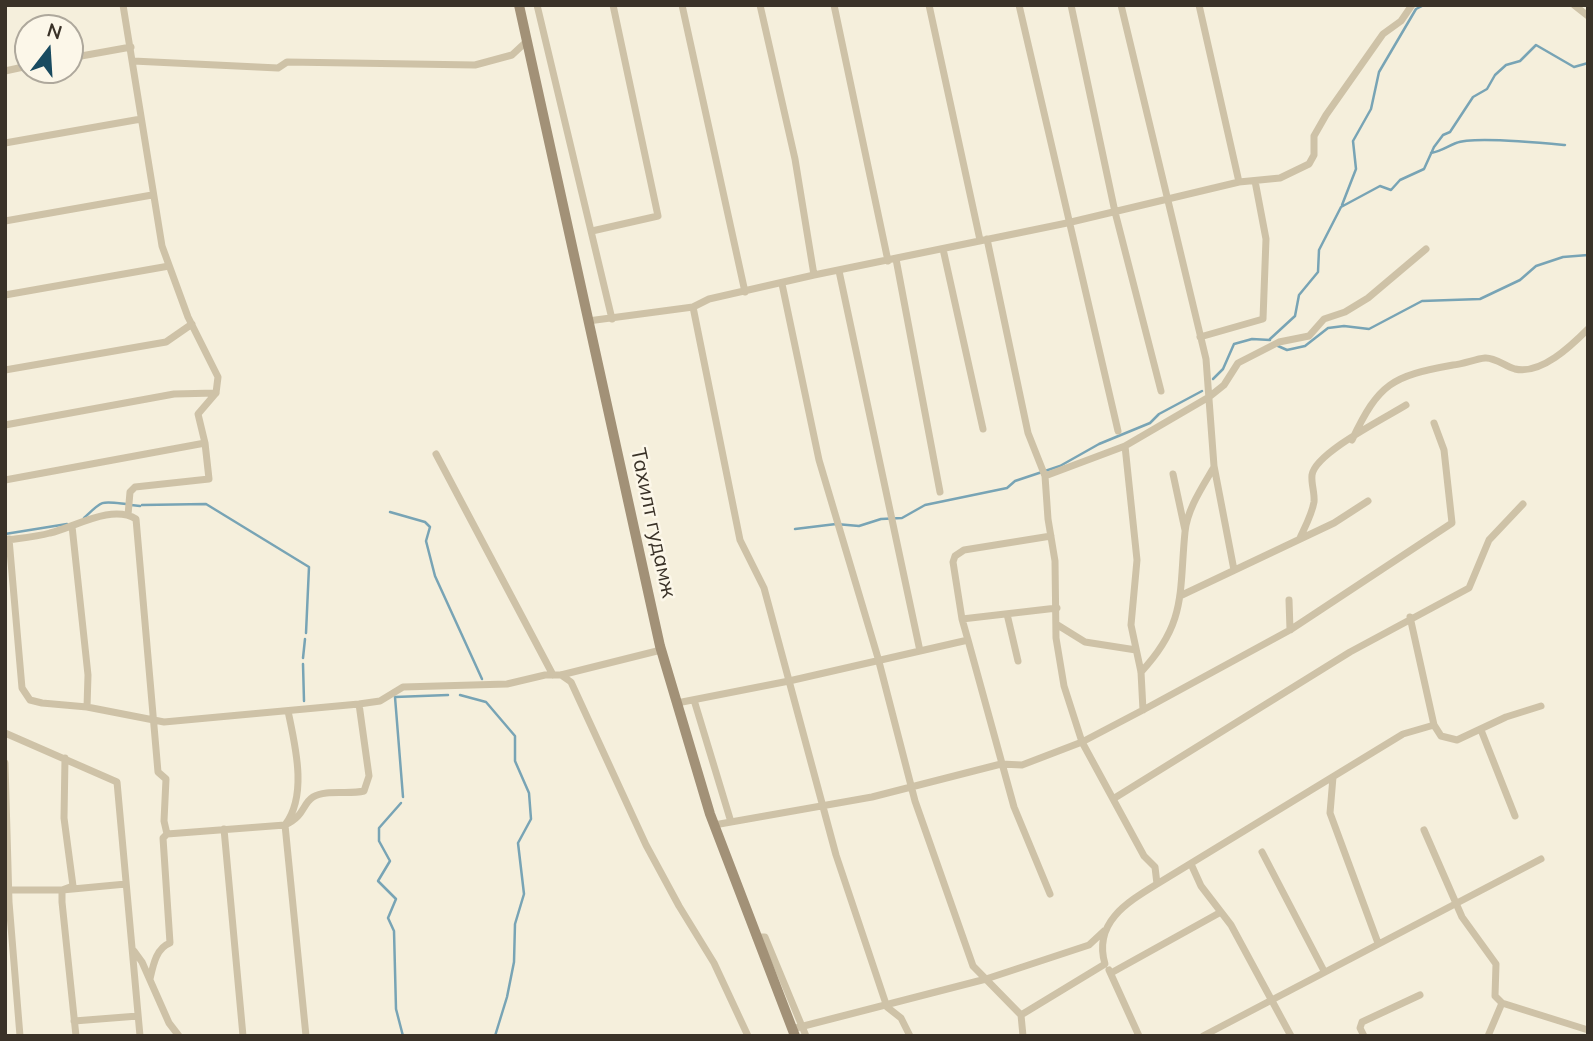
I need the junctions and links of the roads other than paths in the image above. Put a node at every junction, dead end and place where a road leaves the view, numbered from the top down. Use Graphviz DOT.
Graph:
graph roads {
  1 [pos="123,5"];
  2 [pos="519,5"];
  3 [pos="537,5"];
  4 [pos="613,5"];
  5 [pos="682,5"];
  6 [pos="760,5"];
  7 [pos="834,5"];
  8 [pos="929,5"];
  9 [pos="1019,5"];
  10 [pos="1071,5"];
  11 [pos="1122,5"];
  12 [pos="1199,5"];
  13 [pos="1412,5"];
  14 [pos="1574,5"];
  15 [pos="1588,16"];
  16 [pos="527,41"];
  17 [pos="131,47"];
  18 [pos="84,55"];
  19 [pos="133,61"];
  20 [pos="141,119"];
  21 [pos="5,143"];
  22 [pos="1255,181"];
  23 [pos="1239,182"];
  24 [pos="152,195"];
  25 [pos="1166,199"];
  26 [pos="1115,212"];
  27 [pos="5,221"];
  28 [pos="1068,223"];
  29 [pos="592,231"];
  30 [pos="984,240"];
  31 [pos="943,248"];
  32 [pos="1426,249"];
  33 [pos="892,260"];
  34 [pos="169,266"];
  35 [pos="839,271"];
  36 [pos="814,275"];
  37 [pos="782,284"];
  38 [pos="745,292"];
  39 [pos="5,295"];
  40 [pos="692,307"];
  41 [pos="612,319"];
  42 [pos="588,321"];
  43 [pos="192,324"];
  44 [pos="1588,329"];
  45 [pos="1200,337"];
  46 [pos="5,370"];
  47 [pos="1161,391"];
  48 [pos="216,393"];
  49 [pos="1209,397"];
  50 [pos="1406,405"];
  51 [pos="1434,423"];
  52 [pos="5,425"];
  53 [pos="983,429"];
  54 [pos="1118,431"];
  55 [pos="1352,440"];
  56 [pos="205,443"];
  57 [pos="1125,446"];
  58 [pos="436,454"];
  59 [pos="1214,466"];
  60 [pos="1173,474"];
  61 [pos="1045,476"];
  62 [pos="5,481"];
  63 [pos="940,492"];
  64 [pos="1368,501"];
  65 [pos="1522,505"];
  66 [pos="128,516"];
  67 [pos="72,526"];
  68 [pos="1185,531"];
  69 [pos="1051,537"];
  70 [pos="1300,539"];
  71 [pos="7,540"];
  72 [pos="1234,570"];
  73 [pos="1182,595"];
  74 [pos="1289,600"];
  75 [pos="1057,608"];
  76 [pos="1007,614"];
  77 [pos="1410,617"];
  78 [pos="962,619"];
  79 [pos="1056,624"];
  80 [pos="1290,630"];
  81 [pos="968,640"];
  82 [pos="661,650"];
  83 [pos="1136,650"];
  84 [pos="920,651"];
  85 [pos="878,658"];
  86 [pos="1018,661"];
  87 [pos="1141,672"];
  88 [pos="557,675"];
  89 [pos="789,681"];
  90 [pos="694,700"];
  91 [pos="677,703"];
  92 [pos="359,705"];
  93 [pos="1541,706"];
  94 [pos="88,707"];
  95 [pos="1143,710"];
  96 [pos="288,711"];
  97 [pos="153,717"];
  98 [pos="1434,725"];
  99 [pos="1481,730"];
  100 [pos="5,733"];
  101 [pos="1082,742"];
  102 [pos="65,758"];
  103 [pos="5,763"];
  104 [pos="1001,764"];
  105 [pos="1333,777"];
  106 [pos="911,784"];
  107 [pos="6,797"];
  108 [pos="1113,799"];
  109 [pos="822,805"];
  110 [pos="1515,816"];
  111 [pos="732,822"];
  112 [pos="285,825"];
  113 [pos="714,825"];
  114 [pos="224,829"];
  115 [pos="1424,830"];
  116 [pos="167,834"];
  117 [pos="1262,852"];
  118 [pos="1541,859"];
  119 [pos="6,864"];
  120 [pos="1191,864"];
  121 [pos="126,884"];
  122 [pos="1157,884"];
  123 [pos="8,890"];
  124 [pos="62,890"];
  125 [pos="1050,894"];
  126 [pos="1457,903"];
  127 [pos="1221,912"];
  128 [pos="8,930"];
  129 [pos="1104,932"];
  130 [pos="1378,943"];
  131 [pos="133,951"];
  132 [pos="1105,964"];
  133 [pos="1324,971"];
  134 [pos="1111,973"];
  135 [pos="150,979"];
  136 [pos="986,979"];
  137 [pos="1420,995"];
  138 [pos="5,998"];
  139 [pos="15,998"];
  140 [pos="1270,999"];
  141 [pos="1502,1003"];
  142 [pos="887,1007"];
  143 [pos="1021,1015"];
  144 [pos="138,1016"];
  145 [pos="74,1021"];
  146 [pos="1588,1030"];
  147 [pos="796,1031"];
  148 [pos="1214,1033"];
  149 [pos="20,1036"];
  150 [pos="76,1036"];
  151 [pos="140,1036"];
  152 [pos="179,1036"];
  153 [pos="243,1036"];
  154 [pos="306,1036"];
  155 [pos="748,1036"];
  156 [pos="806,1036"];
  157 [pos="910,1036"];
  158 [pos="1023,1036"];
  159 [pos="1139,1036"];
  160 [pos="1203,1036"];
  161 [pos="1291,1036"];
  162 [pos="1364,1036"];
  163 [pos="1488,1036"];
  1 -- 17 [label="street"];
  2 -- 16 [label="main road, Тахилт гудамж"];
  3 -- 29 [label="street"];
  4 -- 29 [label="street"];
  5 -- 38 [label="street"];
  6 -- 36 [label="street"];
  7 -- 33 [label="street"];
  8 -- 30 [label="street"];
  9 -- 28 [label="street"];
  10 -- 26 [label="street"];
  11 -- 25 [label="street"];
  12 -- 23 [label="street"];
  13 -- 22 [label="street"];
  14 -- 15 [label="street"];
  16 -- 19 [label="street"];
  16 -- 42 [label="main road, Тахилт гудамж"];
  17 -- 18 [label="street"];
  17 -- 19 [label="street"];
  19 -- 20 [label="street"];
  20 -- 21 [label="street"];
  20 -- 24 [label="street"];
  22 -- 23 [label="street"];
  22 -- 45 [label="street"];
  23 -- 25 [label="street"];
  24 -- 27 [label="street"];
  24 -- 34 [label="street"];
  25 -- 26 [label="street"];
  25 -- 45 [label="street"];
  26 -- 28 [label="street"];
  26 -- 47 [label="street"];
  28 -- 30 [label="street"];
  28 -- 54 [label="street"];
  29 -- 41 [label="street"];
  30 -- 31 [label="street"];
  30 -- 61 [label="street"];
  31 -- 33 [label="street"];
  31 -- 53 [label="street"];
  32 -- 49 [label="street"];
  33 -- 35 [label="street"];
  33 -- 63 [label="street"];
  34 -- 39 [label="street"];
  34 -- 43 [label="street"];
  35 -- 36 [label="street"];
  35 -- 84 [label="street"];
  36 -- 37 [label="street"];
  37 -- 38 [label="street"];
  37 -- 85 [label="street"];
  38 -- 40 [label="street"];
  40 -- 41 [label="street"];
  40 -- 89 [label="street"];
  41 -- 42 [label="street"];
  42 -- 82 [label="main road, Тахилт гудамж"];
  43 -- 46 [label="street"];
  43 -- 48 [label="street"];
  44 -- 55 [label="street"];
  45 -- 49 [label="street"];
  48 -- 52 [label="street"];
  48 -- 56 [label="street"];
  49 -- 57 [label="street"];
  49 -- 59 [label="street"];
  50 -- 55 [label="street"];
  51 -- 80 [label="street"];
  55 -- 70 [label="street"];
  56 -- 62 [label="street"];
  56 -- 66 [label="street"];
  57 -- 61 [label="street"];
  57 -- 83 [label="street"];
  58 -- 88 [label="street"];
  59 -- 68 [label="street"];
  59 -- 72 [label="street"];
  60 -- 68 [label="street"];
  61 -- 69 [label="street"];
  64 -- 70 [label="street"];
  65 -- 77 [label="street"];
  66 -- 67 [label="street"];
  66 -- 97 [label="street"];
  67 -- 71 [label="street"];
  67 -- 94 [label="street"];
  68 -- 73 [label="street"];
  69 -- 75 [label="street"];
  69 -- 78 [label="street"];
  70 -- 72 [label="street"];
  71 -- 94 [label="street"];
  72 -- 73 [label="street"];
  73 -- 87 [label="street"];
  74 -- 80 [label="street"];
  75 -- 76 [label="street"];
  75 -- 79 [label="street"];
  76 -- 78 [label="street"];
  76 -- 86 [label="street"];
  77 -- 98 [label="street"];
  77 -- 108 [label="street"];
  78 -- 81 [label="street"];
  79 -- 83 [label="street"];
  79 -- 101 [label="street"];
  80 -- 95 [label="street"];
  81 -- 84 [label="street"];
  81 -- 104 [label="street"];
  82 -- 88 [label="street"];
  82 -- 91 [label="main road, Тахилт гудамж"];
  83 -- 87 [label="street"];
  84 -- 85 [label="street"];
  85 -- 89 [label="street"];
  85 -- 106 [label="street"];
  87 -- 95 [label="street"];
  88 -- 92 [label="street"];
  88 -- 155 [label="street"];
  89 -- 90 [label="street"];
  89 -- 109 [label="street"];
  90 -- 91 [label="street"];
  90 -- 111 [label="street"];
  91 -- 113 [label="main road, Тахилт гудамж"];
  92 -- 96 [label="street"];
  92 -- 112 [label="street"];
  93 -- 99 [label="street"];
  94 -- 97 [label="street"];
  95 -- 101 [label="street"];
  96 -- 97 [label="street"];
  96 -- 112 [label="street"];
  97 -- 116 [label="street"];
  98 -- 99 [label="street"];
  98 -- 105 [label="street"];
  99 -- 110 [label="street"];
  100 -- 102 [label="street"];
  101 -- 104 [label="street"];
  101 -- 108 [label="street"];
  102 -- 121 [label="street"];
  102 -- 124 [label="street"];
  103 -- 107 [label="street"];
  104 -- 106 [label="street"];
  104 -- 125 [label="street"];
  105 -- 120 [label="street"];
  105 -- 130 [label="street"];
  106 -- 109 [label="street"];
  106 -- 136 [label="street"];
  107 -- 119 [label="street"];
  108 -- 122 [label="street"];
  109 -- 111 [label="street"];
  109 -- 142 [label="street"];
  111 -- 113 [label="street"];
  112 -- 114 [label="street"];
  112 -- 154 [label="street"];
  113 -- 147 [label="main road, Тахилт гудамж"];
  114 -- 116 [label="street"];
  114 -- 153 [label="street"];
  115 -- 126 [label="street"];
  116 -- 135 [label="street"];
  117 -- 133 [label="street"];
  118 -- 126 [label="street"];
  119 -- 123 [label="street"];
  120 -- 122 [label="street"];
  120 -- 127 [label="street"];
  121 -- 124 [label="street"];
  121 -- 131 [label="street"];
  122 -- 129 [label="street"];
  123 -- 124 [label="street"];
  123 -- 128 [label="street"];
  124 -- 145 [label="street"];
  126 -- 130 [label="street"];
  126 -- 141 [label="street"];
  127 -- 134 [label="street"];
  127 -- 140 [label="street"];
  128 -- 139 [label="street"];
  129 -- 132 [label="street"];
  129 -- 136 [label="street"];
  130 -- 133 [label="street"];
  131 -- 135 [label="street"];
  131 -- 144 [label="street"];
  132 -- 134 [label="street"];
  132 -- 143 [label="street"];
  133 -- 140 [label="street"];
  134 -- 159 [label="street"];
  135 -- 152 [label="street"];
  136 -- 142 [label="street"];
  136 -- 143 [label="street"];
  137 -- 162 [label="street"];
  138 -- 139 [label="street"];
  139 -- 149 [label="street"];
  140 -- 148 [label="street"];
  140 -- 161 [label="street"];
  141 -- 146 [label="street"];
  141 -- 163 [label="street"];
  142 -- 147 [label="street"];
  142 -- 157 [label="street"];
  143 -- 158 [label="street"];
  144 -- 145 [label="street"];
  144 -- 151 [label="street"];
  145 -- 150 [label="street"];
  147 -- 156 [label="street"];
  148 -- 160 [label="street"];
}
